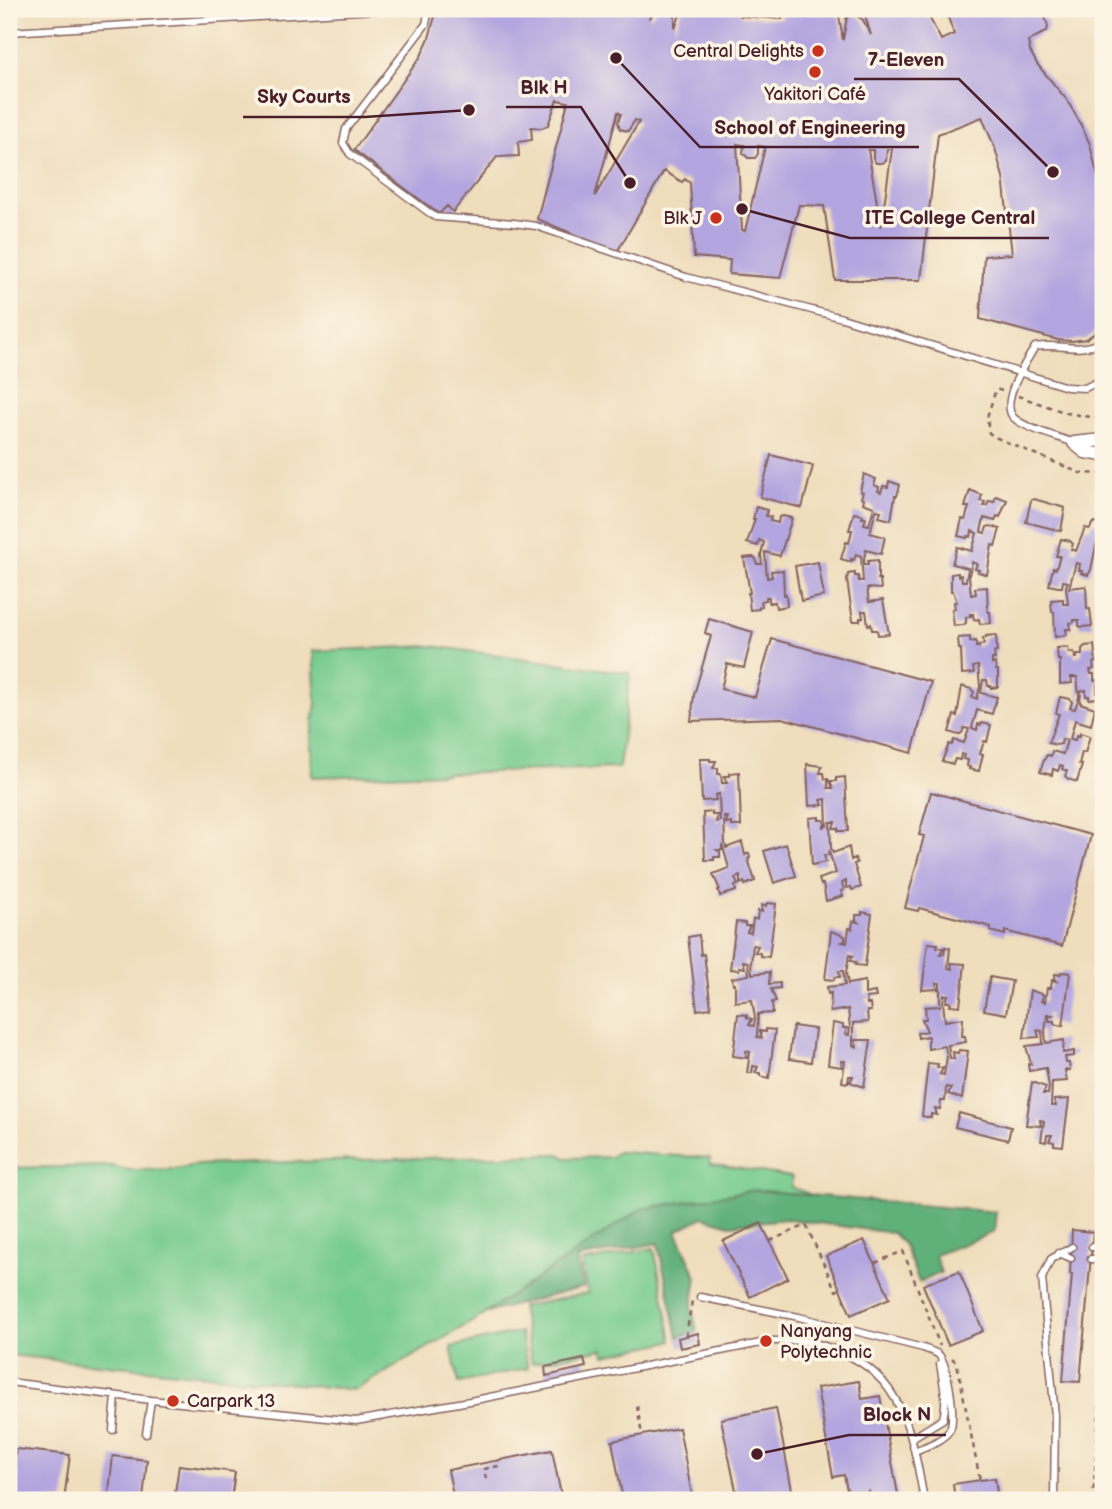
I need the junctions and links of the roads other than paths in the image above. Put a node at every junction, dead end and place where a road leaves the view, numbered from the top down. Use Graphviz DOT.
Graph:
graph roads {
  1 [pos="391,9"];
  2 [pos="429,9"];
  3 [pos="9,32"];
  4 [pos="1103,341"];
  5 [pos="1018,373"];
  6 [pos="1103,379"];
  7 [pos="1103,440"];
  8 [pos="1074,443"];
  9 [pos="1103,456"];
  10 [pos="1072,1247"];
  11 [pos="1093,1247"];
  12 [pos="1103,1248"];
  13 [pos="1059,1253"];
  14 [pos="1071,1258"];
  15 [pos="1092,1259"];
  16 [pos="1103,1259"];
  17 [pos="700,1297"];
  18 [pos="940,1352"];
  19 [pos="9,1382"];
  20 [pos="116,1396"];
  21 [pos="151,1400"];
  22 [pos="113,1430"];
  23 [pos="146,1434"];
  24 [pos="912,1438"];
  25 [pos="915,1451"];
  26 [pos="924,1500"];
  27 [pos="1054,1500"];
  1 -- 3 [label="lane"];
  2 -- 5 [label="lane"];
  4 -- 5 [label="lane"];
  5 -- 6 [label="lane"];
  5 -- 8 [label="lane"];
  7 -- 8 [label="street"];
  8 -- 9 [label="street"];
  10 -- 13 [label="lane"];
  11 -- 12 [label="lane"];
  13 -- 14 [label="lane"];
  13 -- 27 [label="lane"];
  15 -- 16 [label="lane"];
  17 -- 18 [label="lane"];
  18 -- 24 [label="lane"];
  18 -- 25 [label="lane"];
  19 -- 20 [label="lane"];
  20 -- 21 [label="lane"];
  20 -- 22 [label="lane"];
  21 -- 23 [label="lane"];
  21 -- 24 [label="lane"];
  24 -- 25 [label="lane"];
  25 -- 26 [label="lane"];
}
